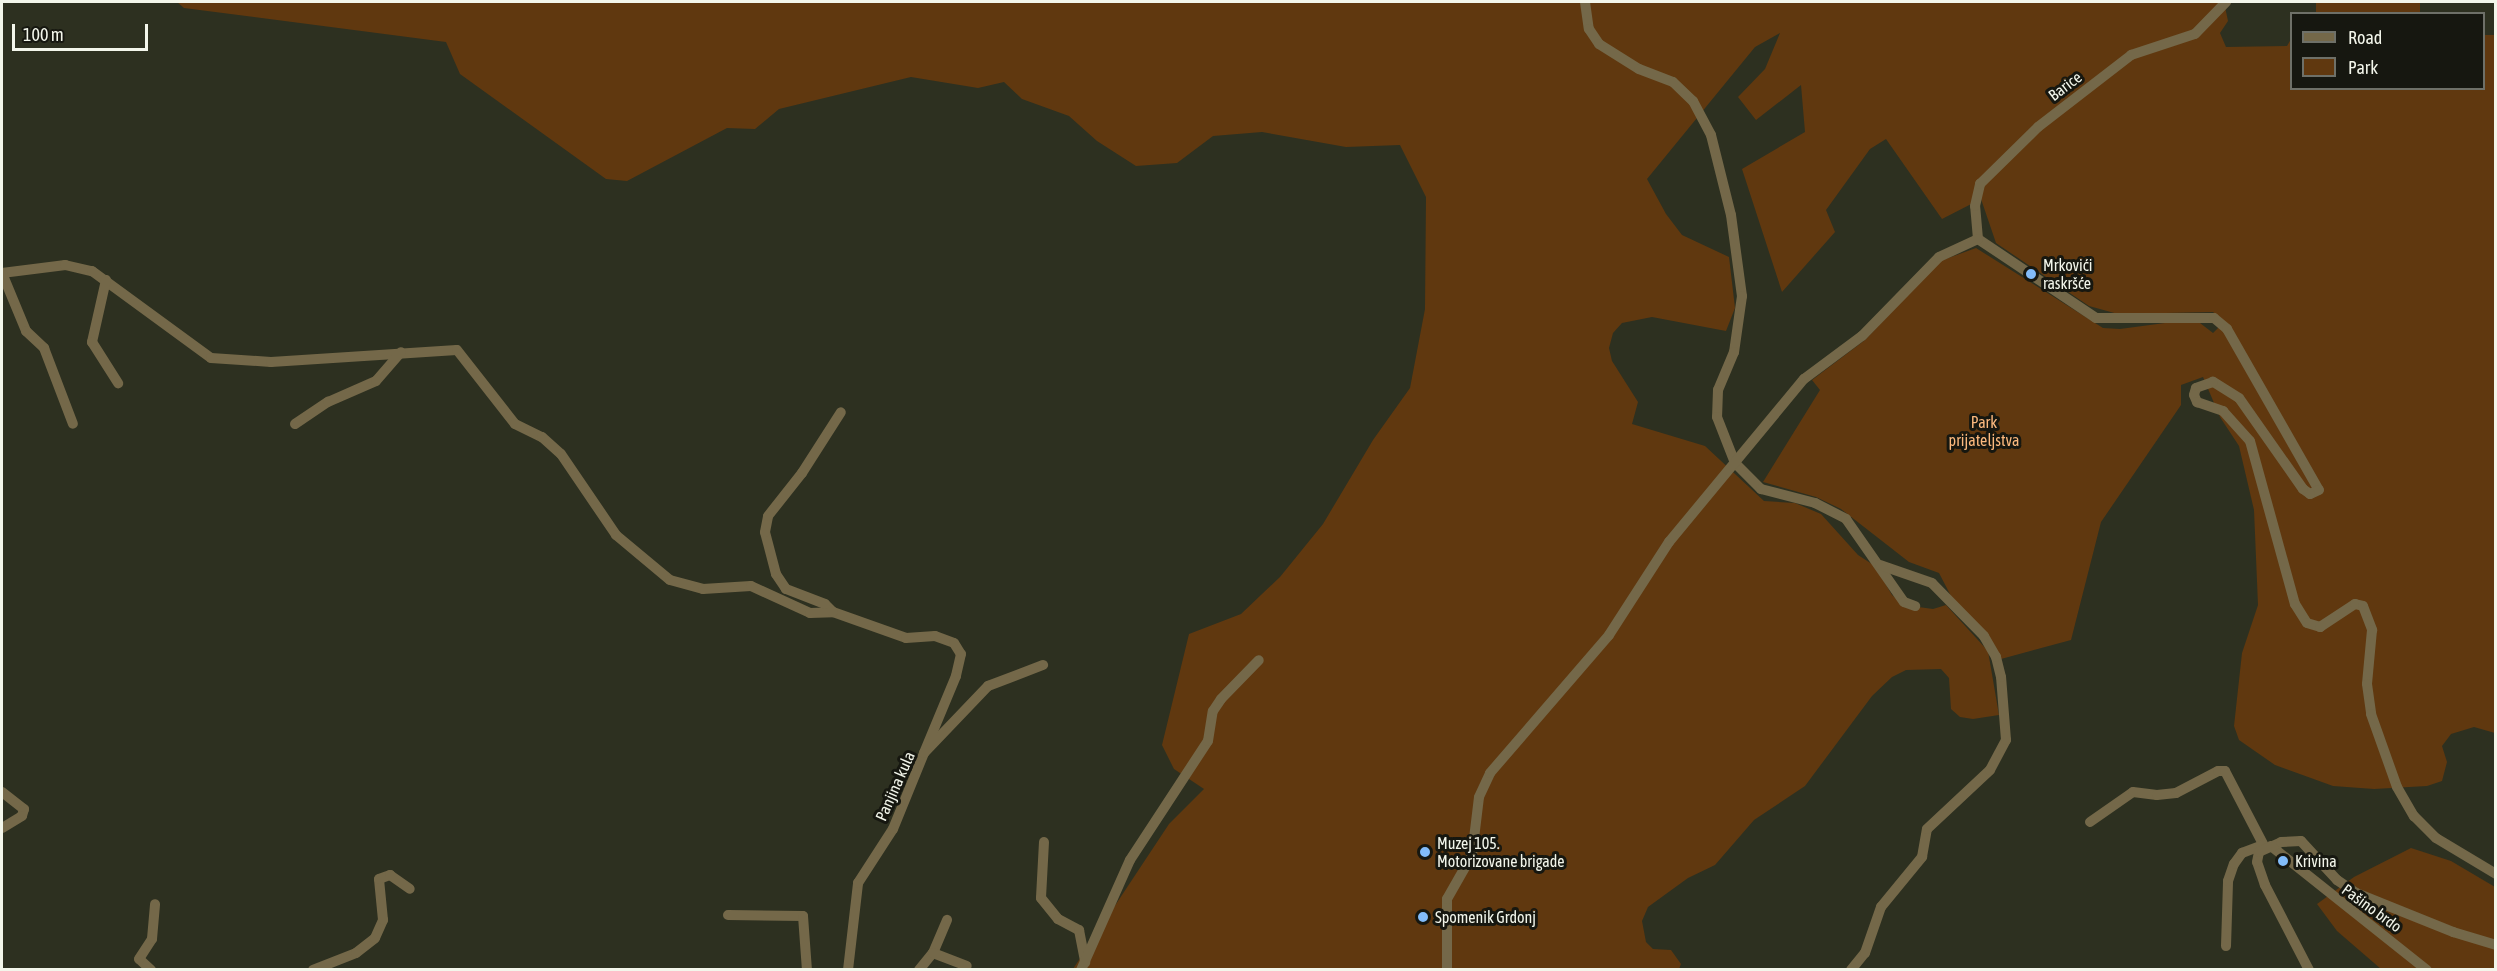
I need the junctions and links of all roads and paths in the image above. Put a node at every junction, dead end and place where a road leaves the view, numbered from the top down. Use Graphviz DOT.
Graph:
graph roads {
  1 [pos="1585,2"];
  2 [pos="2226,2"];
  3 [pos="1978,239"];
  4 [pos="2,273"];
  5 [pos="106,280"];
  6 [pos="401,352"];
  7 [pos="118,383"];
  8 [pos="841,412"];
  9 [pos="73,424"];
  10 [pos="295,424"];
  11 [pos="1735,463"];
  12 [pos="1880,565"];
  13 [pos="1915,606"];
  14 [pos="833,612"];
  15 [pos="1259,660"];
  16 [pos="1043,665"];
  17 [pos="924,753"];
  18 [pos="2,792"];
  19 [pos="2090,822"];
  20 [pos="2,828"];
  21 [pos="1044,842"];
  22 [pos="2266,846"];
  23 [pos="2496,874"];
  24 [pos="410,889"];
  25 [pos="155,904"];
  26 [pos="728,915"];
  27 [pos="947,920"];
  28 [pos="2496,945"];
  29 [pos="2226,946"];
  30 [pos="933,953"];
  31 [pos="968,966"];
  32 [pos="1083,967"];
  33 [pos="152,969"];
  34 [pos="313,969"];
  35 [pos="807,969"];
  36 [pos="848,969"];
  37 [pos="919,969"];
  38 [pos="1447,969"];
  39 [pos="1851,969"];
  40 [pos="2309,969"];
  41 [pos="2427,969"];
  1 -- 11 [label="street"];
  2 -- 3 [label="street, Barice"];
  3 -- 11 [label="street"];
  3 -- 23 [label="street"];
  4 -- 5 [label="street"];
  4 -- 9 [label="street"];
  5 -- 6 [label="street"];
  5 -- 7 [label="street"];
  6 -- 10 [label="street"];
  6 -- 14 [label="street"];
  8 -- 14 [label="street"];
  11 -- 12 [label="street"];
  11 -- 38 [label="street"];
  12 -- 13 [label="street"];
  12 -- 39 [label="street"];
  14 -- 17 [label="street"];
  15 -- 32 [label="street"];
  16 -- 17 [label="street, Panjina kula"];
  17 -- 36 [label="street, Panjina kula"];
  18 -- 20 [label="street"];
  19 -- 22 [label="street"];
  21 -- 32 [label="street"];
  22 -- 28 [label="street"];
  22 -- 29 [label="street"];
  22 -- 40 [label="street"];
  22 -- 41 [label="street, Pašino brdo"];
  24 -- 34 [label="street"];
  25 -- 33 [label="street"];
  26 -- 35 [label="street"];
  27 -- 30 [label="street"];
  30 -- 31 [label="street"];
  30 -- 37 [label="street"];
}
